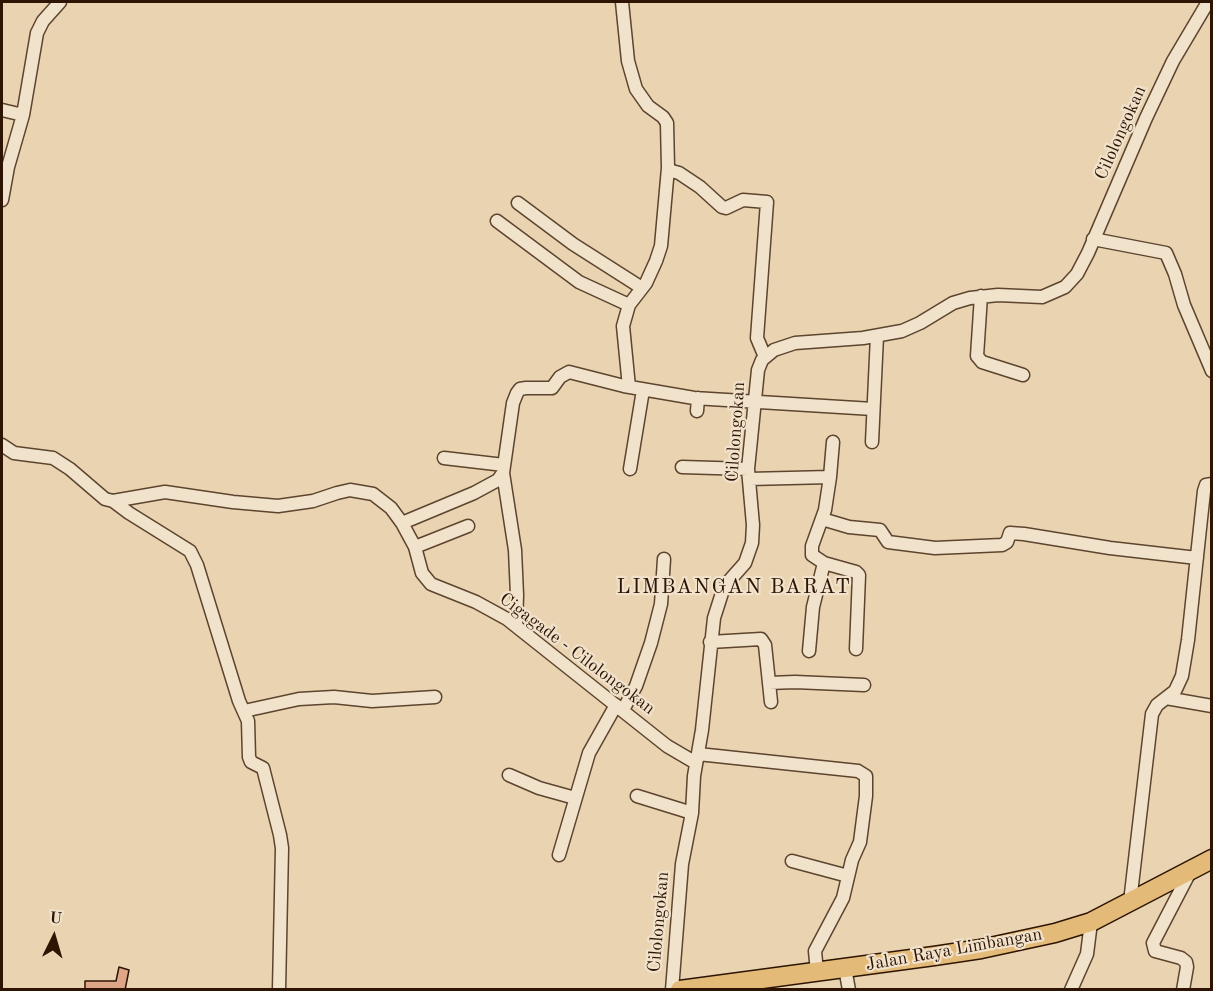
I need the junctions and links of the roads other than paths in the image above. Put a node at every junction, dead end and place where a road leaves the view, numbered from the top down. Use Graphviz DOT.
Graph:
graph roads {
  1 [pos="60,2"];
  2 [pos="622,2"];
  3 [pos="1208,2"];
  4 [pos="2,110"];
  5 [pos="23,115"];
  6 [pos="668,169"];
  7 [pos="2,200"];
  8 [pos="518,203"];
  9 [pos="497,221"];
  10 [pos="1094,239"];
  11 [pos="642,288"];
  12 [pos="981,296"];
  13 [pos="629,305"];
  14 [pos="877,336"];
  15 [pos="765,357"];
  16 [pos="1212,371"];
  17 [pos="1023,375"];
  18 [pos="629,387"];
  19 [pos="643,390"];
  20 [pos="755,403"];
  21 [pos="873,409"];
  22 [pos="833,442"];
  23 [pos="872,442"];
  24 [pos="2,445"];
  25 [pos="444,458"];
  26 [pos="682,467"];
  27 [pos="503,469"];
  28 [pos="630,469"];
  29 [pos="749,474"];
  30 [pos="831,477"];
  31 [pos="1212,484"];
  32 [pos="113,501"];
  33 [pos="822,519"];
  34 [pos="402,523"];
  35 [pos="468,526"];
  36 [pos="415,547"];
  37 [pos="1197,558"];
  38 [pos="664,559"];
  39 [pos="824,563"];
  40 [pos="516,626"];
  41 [pos="710,642"];
  42 [pos="856,649"];
  43 [pos="809,651"];
  44 [pos="769,683"];
  45 [pos="864,685"];
  46 [pos="435,697"];
  47 [pos="1166,698"];
  48 [pos="771,702"];
  49 [pos="1212,706"];
  50 [pos="620,707"];
  51 [pos="244,711"];
  52 [pos="697,759"];
  53 [pos="509,775"];
  54 [pos="637,796"];
  55 [pos="575,798"];
  56 [pos="692,813"];
  57 [pos="559,855"];
  58 [pos="1212,859"];
  59 [pos="792,861"];
  60 [pos="1191,869"];
  61 [pos="848,876"];
  62 [pos="1130,902"];
  63 [pos="1091,921"];
  64 [pos="845,968"];
  65 [pos="817,972"];
  66 [pos="279,990"];
  67 [pos="672,990"];
  68 [pos="680,990"];
  69 [pos="849,990"];
  70 [pos="1071,990"];
  71 [pos="1183,990"];
  1 -- 5 [label="street"];
  2 -- 6 [label="street"];
  3 -- 10 [label="street, Cilolongokan"];
  4 -- 5 [label="street"];
  5 -- 7 [label="street"];
  6 -- 11 [label="street"];
  6 -- 15 [label="street"];
  8 -- 11 [label="street"];
  9 -- 13 [label="street"];
  10 -- 12 [label="street, Cilolongokan"];
  10 -- 16 [label="street"];
  11 -- 13 [label="street"];
  12 -- 14 [label="street, Cilolongokan"];
  12 -- 17 [label="street"];
  13 -- 18 [label="street"];
  14 -- 15 [label="street, Cilolongokan"];
  14 -- 21 [label="street"];
  15 -- 20 [label="street, Cilolongokan"];
  18 -- 19 [label="street"];
  18 -- 27 [label="street"];
  19 -- 20 [label="street"];
  19 -- 28 [label="street"];
  20 -- 21 [label="street"];
  20 -- 29 [label="street, Cilolongokan"];
  21 -- 23 [label="street"];
  22 -- 30 [label="street"];
  24 -- 32 [label="street"];
  25 -- 27 [label="street"];
  26 -- 29 [label="street"];
  27 -- 34 [label="street"];
  27 -- 40 [label="street"];
  29 -- 30 [label="street"];
  29 -- 41 [label="street, Cilolongokan"];
  30 -- 33 [label="street"];
  31 -- 37 [label="street"];
  32 -- 34 [label="street, Cigagade - Cilolongokan"];
  32 -- 51 [label="street"];
  33 -- 37 [label="street"];
  33 -- 39 [label="street"];
  34 -- 36 [label="street, Cigagade - Cilolongokan"];
  35 -- 36 [label="street"];
  36 -- 40 [label="street, Cigagade - Cilolongokan"];
  37 -- 47 [label="street"];
  38 -- 50 [label="street"];
  39 -- 42 [label="street"];
  39 -- 43 [label="street"];
  40 -- 50 [label="street, Cigagade - Cilolongokan"];
  41 -- 44 [label="street"];
  41 -- 52 [label="street, Cilolongokan"];
  44 -- 45 [label="street"];
  44 -- 48 [label="street"];
  46 -- 51 [label="street"];
  47 -- 49 [label="street"];
  47 -- 62 [label="street"];
  50 -- 52 [label="street, Cigagade - Cilolongokan"];
  50 -- 55 [label="street"];
  51 -- 66 [label="street"];
  52 -- 56 [label="street, Cilolongokan"];
  52 -- 61 [label="street"];
  53 -- 55 [label="street"];
  54 -- 56 [label="street"];
  55 -- 57 [label="street"];
  56 -- 67 [label="street, Cilolongokan"];
  58 -- 60 [label="highway, Jalan Raya Limbangan"];
  59 -- 61 [label="street"];
  60 -- 62 [label="highway, Jalan Raya Limbangan"];
  60 -- 71 [label="street"];
  61 -- 65 [label="street"];
  62 -- 63 [label="highway, Jalan Raya Limbangan"];
  63 -- 64 [label="highway, Jalan Raya Limbangan"];
  63 -- 70 [label="street"];
  64 -- 65 [label="highway, Jalan Raya Limbangan"];
  64 -- 69 [label="street"];
  65 -- 68 [label="highway, Jalan Raya Limbangan"];
}
